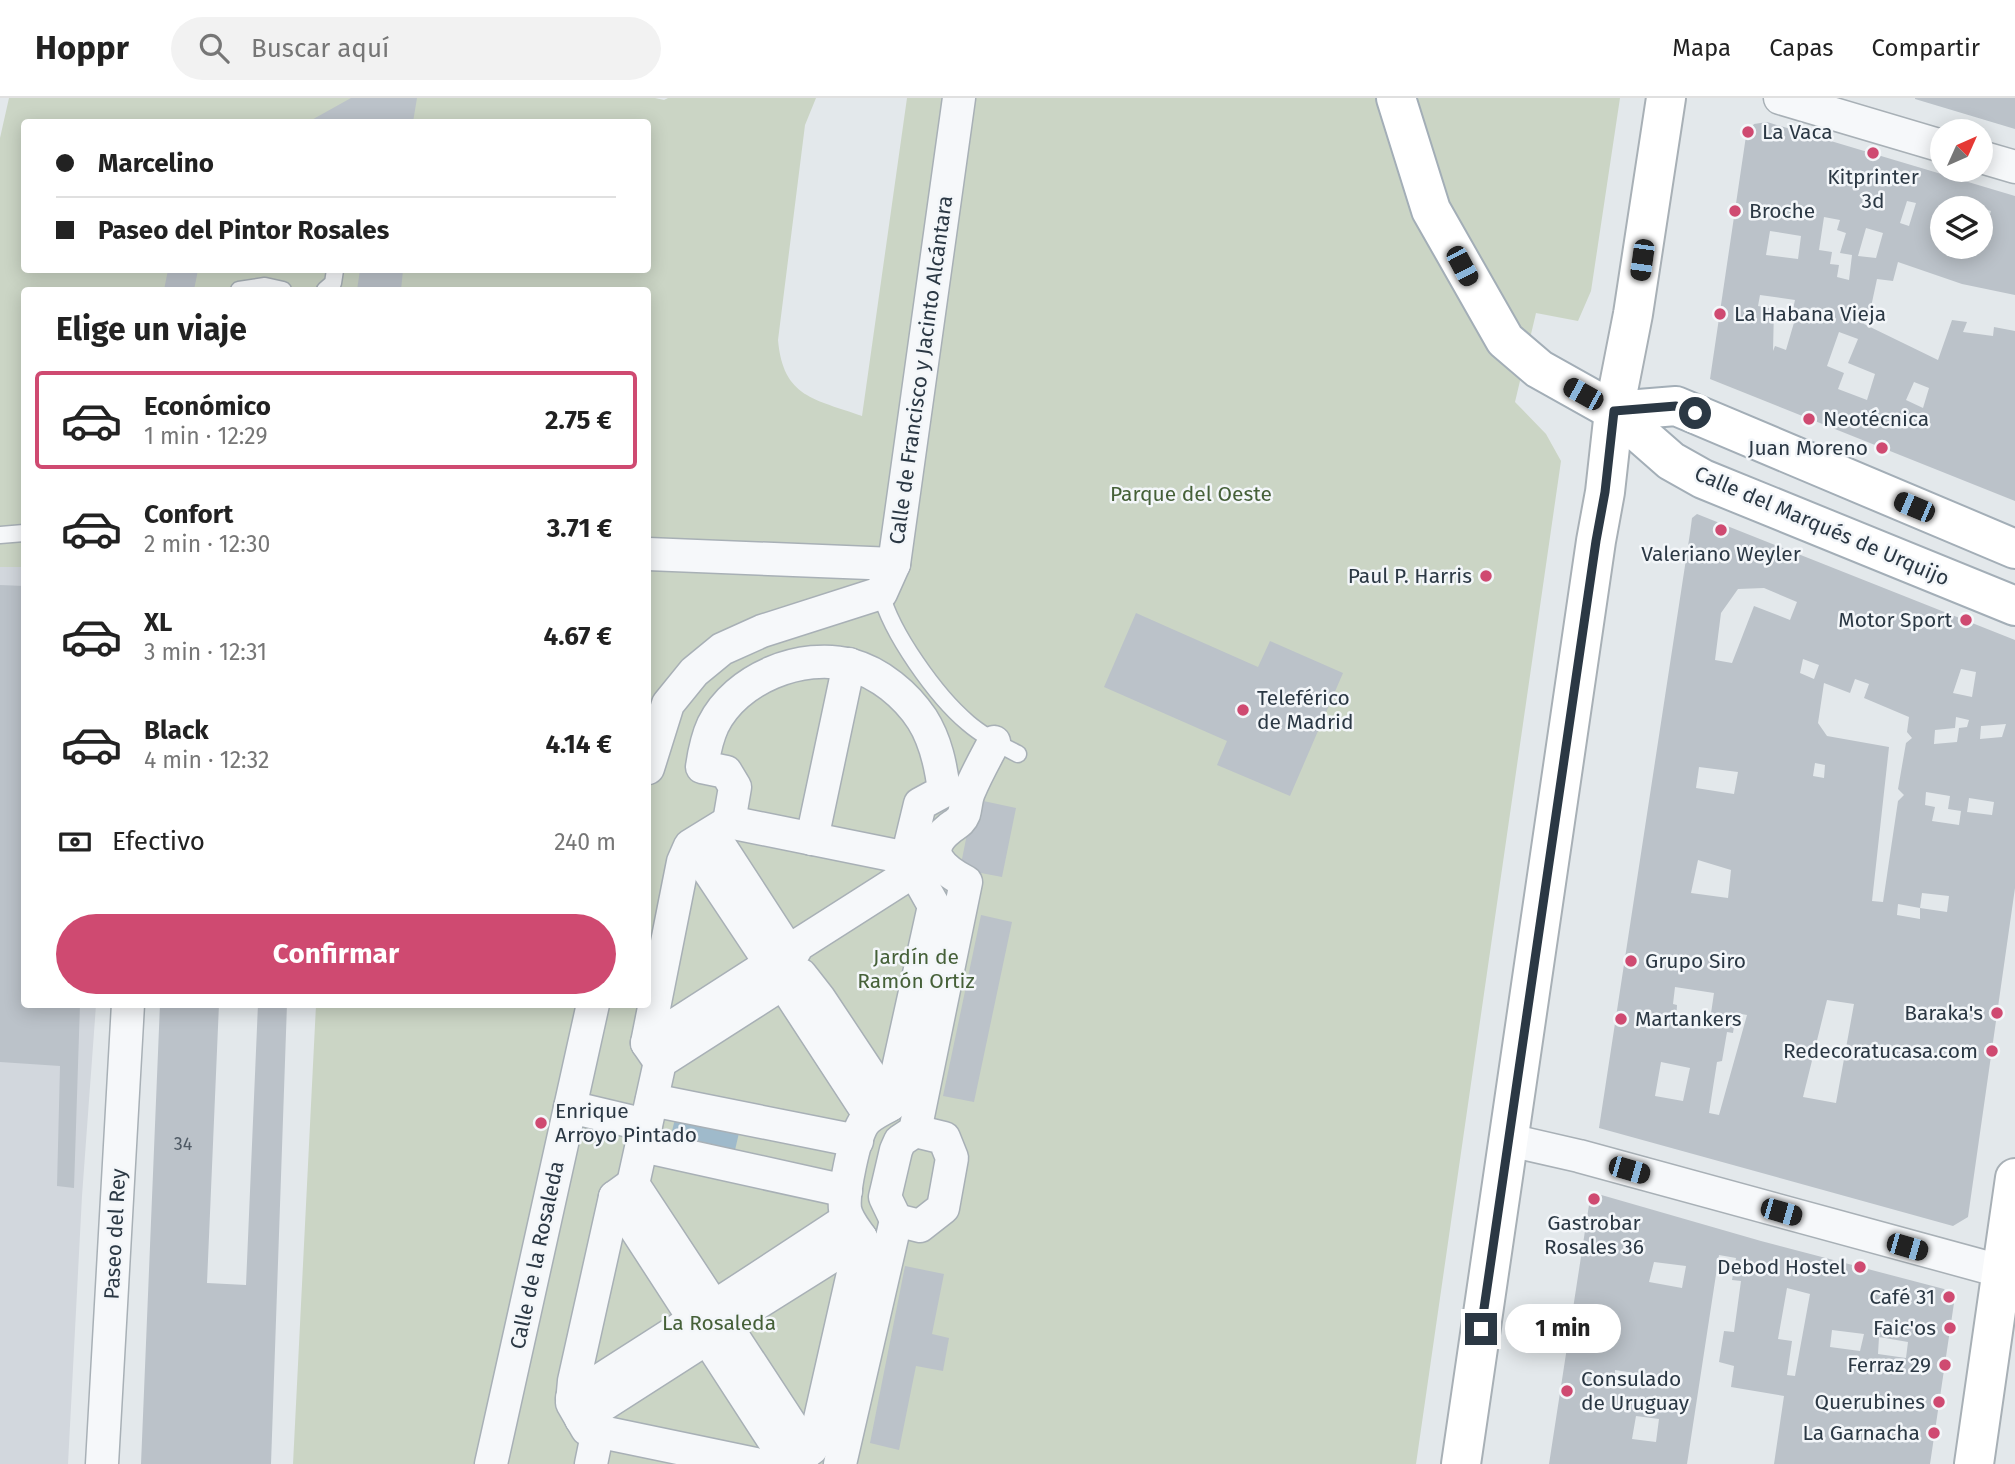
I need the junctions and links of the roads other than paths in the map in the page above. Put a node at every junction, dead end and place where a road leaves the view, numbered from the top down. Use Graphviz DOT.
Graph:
graph roads {
  1 [pos="959,98"];
  2 [pos="1395,98"];
  3 [pos="1665,98"];
  4 [pos="1780,98"];
  5 [pos="1930,142"];
  6 [pos="1993,161"];
  7 [pos="2015,167"];
  8 [pos="1614,411"];
  9 [pos="21,533"];
  10 [pos="0,535"];
  11 [pos="2015,550"];
  12 [pos="651,554"];
  13 [pos="894,564"];
  14 [pos="881,593"];
  15 [pos="2015,606"];
  16 [pos="849,664"];
  17 [pos="1006,748"];
  18 [pos="651,758"];
  19 [pos="812,839"];
  20 [pos="718,844"];
  21 [pos="915,872"];
  22 [pos="787,966"];
  23 [pos="128,1008"];
  24 [pos="592,1008"];
  25 [pos="654,1053"];
  26 [pos="570,1107"];
  27 [pos="872,1121"];
  28 [pos="647,1124"];
  29 [pos="915,1131"];
  30 [pos="1509,1140"];
  31 [pos="2015,1178"];
  32 [pos="624,1190"];
  33 [pos="852,1216"];
  34 [pos="896,1220"];
  35 [pos="2008,1273"];
  36 [pos="711,1322"];
  37 [pos="584,1416"];
  38 [pos="680,1456"];
  39 [pos="795,1460"];
  40 [pos="102,1464"];
  41 [pos="491,1464"];
  42 [pos="591,1464"];
  43 [pos="755,1464"];
  44 [pos="840,1464"];
  45 [pos="1461,1464"];
  46 [pos="1974,1464"];
  1 -- 13 [label="street, Calle de Francisco y Jacinto Alcántara"];
  2 -- 8 [label="main road"];
  3 -- 8 [label="main road"];
  4 -- 5 [label="street"];
  6 -- 7 [label="street"];
  8 -- 11 [label="main road"];
  8 -- 15 [label="main road, Calle del Marqués de Urquijo"];
  8 -- 30 [label="main road"];
  9 -- 10 [label="lane"];
  12 -- 13 [label="street, Calle de Francisco y Jacinto Alcántara"];
  13 -- 14 [label="street"];
  14 -- 17 [label="lane"];
  14 -- 18 [label="street"];
  16 -- 19 [label="street"];
  16 -- 20 [label="street"];
  16 -- 21 [label="street"];
  17 -- 29 [label="street"];
  19 -- 20 [label="street"];
  19 -- 21 [label="street"];
  20 -- 22 [label="street"];
  20 -- 25 [label="street"];
  21 -- 22 [label="street"];
  21 -- 27 [label="street"];
  22 -- 25 [label="street"];
  22 -- 27 [label="street"];
  23 -- 40 [label="street, Paseo del Rey"];
  24 -- 26 [label="street, Calle de la Rosaleda"];
  25 -- 28 [label="street"];
  26 -- 28 [label="street"];
  26 -- 41 [label="street, Calle de la Rosaleda"];
  27 -- 28 [label="street"];
  27 -- 33 [label="street"];
  28 -- 32 [label="street"];
  28 -- 33 [label="street"];
  29 -- 34 [label="street"];
  29 -- 34 [label="street"];
  30 -- 35 [label="street"];
  30 -- 45 [label="main road"];
  31 -- 35 [label="main road"];
  32 -- 36 [label="street"];
  32 -- 37 [label="street"];
  33 -- 36 [label="street"];
  33 -- 39 [label="street"];
  34 -- 44 [label="street"];
  35 -- 46 [label="main road"];
  36 -- 37 [label="street"];
  36 -- 39 [label="street"];
  37 -- 38 [label="street"];
  37 -- 42 [label="street"];
  38 -- 43 [label="street"];
}
